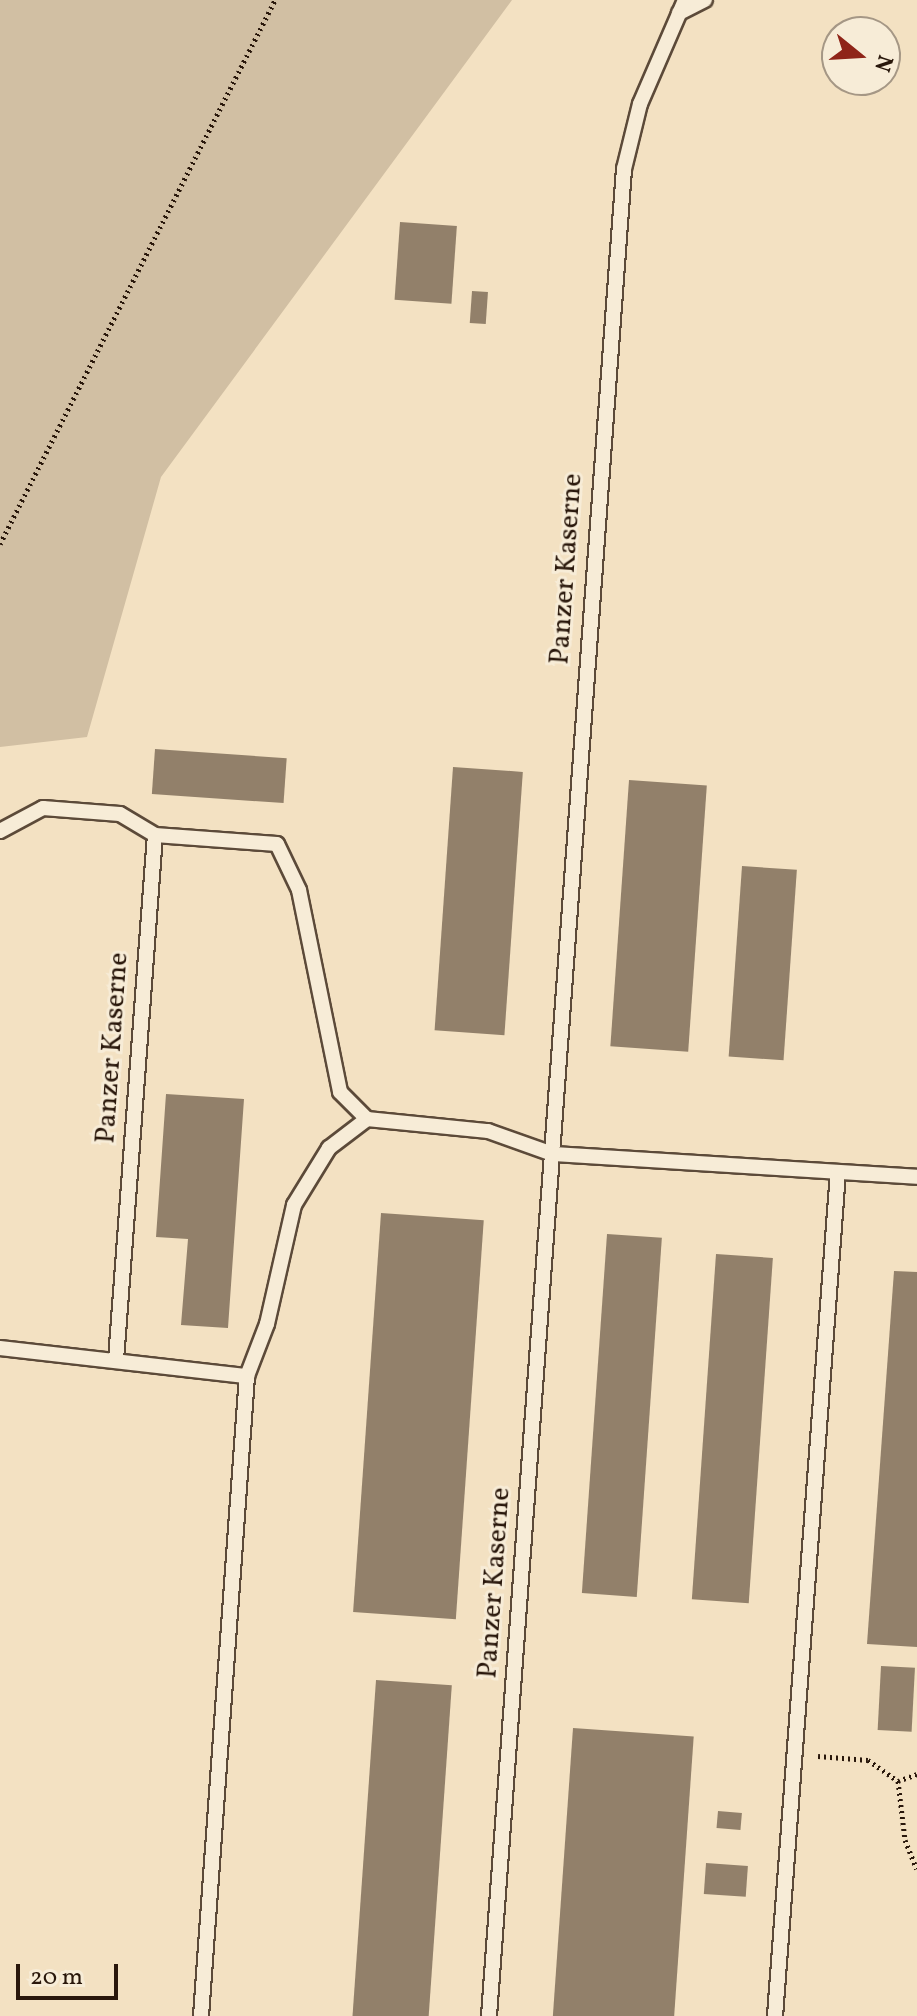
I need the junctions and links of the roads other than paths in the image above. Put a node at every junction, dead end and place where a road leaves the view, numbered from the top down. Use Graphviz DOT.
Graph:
graph roads {
  1 [pos="705,0"];
  2 [pos="682,7"];
  3 [pos="0,831"];
  4 [pos="155,835"];
  5 [pos="367,1119"];
  6 [pos="553,1154"];
  7 [pos="838,1172"];
  8 [pos="917,1177"];
  9 [pos="0,1348"];
  10 [pos="116,1360"];
  11 [pos="247,1376"];
  12 [pos="201,2016"];
  13 [pos="489,2016"];
  14 [pos="775,2016"];
  1 -- 2 [label="lane"];
  2 -- 6 [label="lane, Panzer Kaserne"];
  3 -- 4 [label="lane"];
  4 -- 5 [label="lane"];
  4 -- 10 [label="lane, Panzer Kaserne"];
  5 -- 6 [label="lane"];
  5 -- 11 [label="lane"];
  6 -- 7 [label="lane"];
  6 -- 13 [label="lane, Panzer Kaserne"];
  7 -- 8 [label="lane"];
  7 -- 14 [label="lane"];
  9 -- 10 [label="lane"];
  10 -- 11 [label="lane"];
  11 -- 12 [label="lane"];
}
